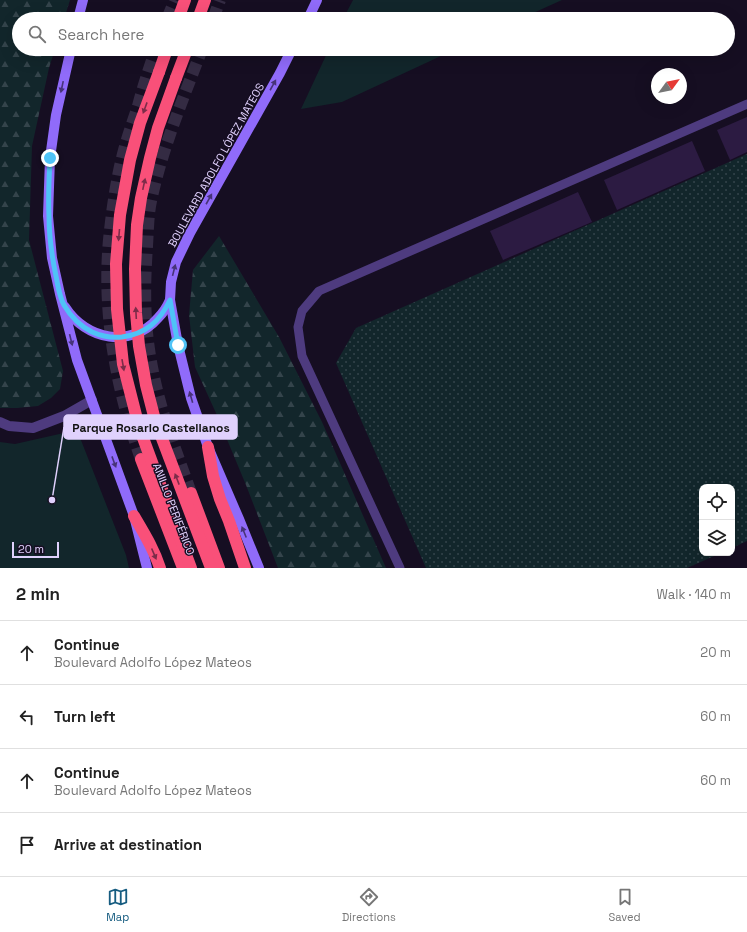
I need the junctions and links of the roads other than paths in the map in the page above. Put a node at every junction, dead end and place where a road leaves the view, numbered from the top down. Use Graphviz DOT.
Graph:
graph roads {
  1 [pos="178,0"];
  2 [pos="185,0"];
  3 [pos="205,0"];
  4 [pos="317,0"];
  5 [pos="177,12"];
  6 [pos="180,12"];
  7 [pos="201,12"];
  8 [pos="311,12"];
  9 [pos="69,56"];
  10 [pos="164,56"];
  11 [pos="184,56"];
  12 [pos="288,56"];
  13 [pos="747,104"];
  14 [pos="60,294"];
  15 [pos="170,300"];
  16 [pos="92,400"];
  17 [pos="0,422"];
  18 [pos="208,447"];
  19 [pos="141,459"];
  20 [pos="191,493"];
  21 [pos="134,516"];
  22 [pos="147,568"];
  23 [pos="160,568"];
  24 [pos="183,568"];
  25 [pos="191,568"];
  26 [pos="211,568"];
  27 [pos="219,568"];
  28 [pos="245,568"];
  29 [pos="259,568"];
  30 [pos="400,568"];
  1 -- 5 [label="highway"];
  2 -- 6 [label="highway"];
  3 -- 7 [label="highway"];
  4 -- 8 [label="main road"];
  9 -- 14 [label="main road, one-way"];
  10 -- 25 [label="highway, one-way, bridge"];
  26 -- 11 [label="highway, one-way, bridge"];
  15 -- 12 [label="main road, BOULEVARD ADOLFO LÓPEZ MATEOS, one-way"];
  13 -- 30 [label="lane"];
  14 -- 15 [label="main road"];
  14 -- 16 [label="main road, one-way"];
  18 -- 15 [label="main road, BOULEVARD ADOLFO LÓPEZ MATEOS, one-way"];
  16 -- 17 [label="street"];
  16 -- 21 [label="main road, one-way"];
  18 -- 28 [label="highway"];
  29 -- 18 [label="main road, BOULEVARD ADOLFO LÓPEZ MATEOS, one-way"];
  19 -- 24 [label="highway, ANILLO PERIFÉRICO"];
  20 -- 27 [label="highway, ANILLO PERIFÉRICO"];
  21 -- 22 [label="main road"];
  21 -- 23 [label="highway, one-way"];
}
